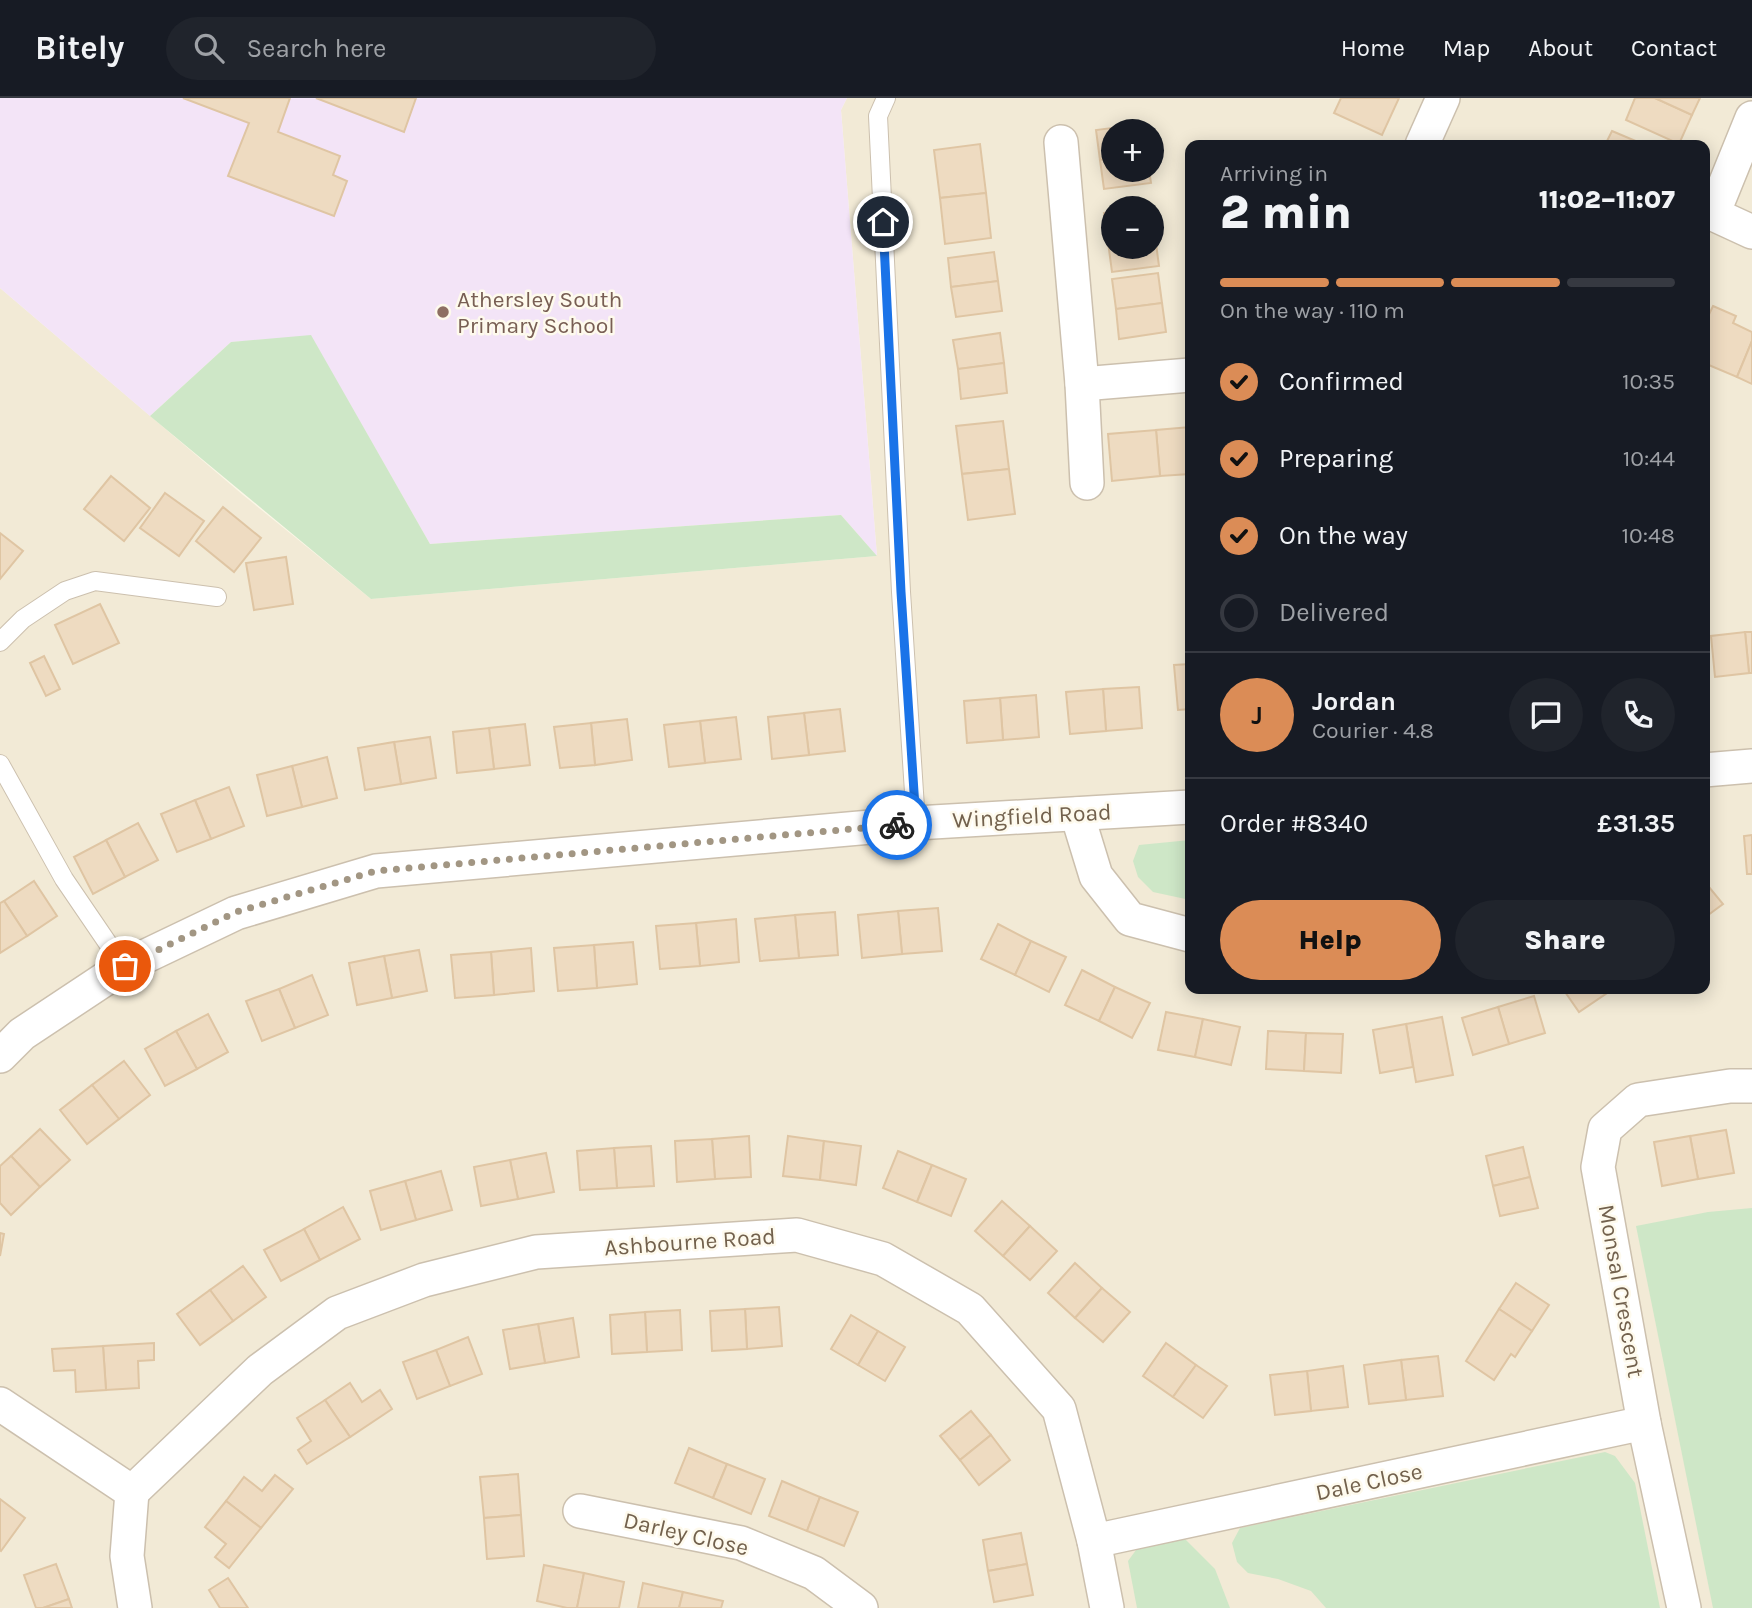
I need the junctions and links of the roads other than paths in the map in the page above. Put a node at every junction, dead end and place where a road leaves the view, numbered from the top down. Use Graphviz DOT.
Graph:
graph roads {
  1 [pos="886,98"];
  2 [pos="1443,98"];
  3 [pos="1752,118"];
  4 [pos="1424,140"];
  5 [pos="1061,142"];
  6 [pos="1710,219"];
  7 [pos="1710,221"];
  8 [pos="1752,232"];
  9 [pos="1185,375"];
  10 [pos="1082,384"];
  11 [pos="1087,483"];
  12 [pos="217,597"];
  13 [pos="0,642"];
  14 [pos="0,764"];
  15 [pos="1752,766"];
  16 [pos="1710,770"];
  17 [pos="1185,807"];
  18 [pos="1077,814"];
  19 [pos="916,823"];
  20 [pos="1185,934"];
  21 [pos="125,966"];
  22 [pos="0,1056"];
  23 [pos="1752,1086"];
  24 [pos="0,1404"];
  25 [pos="1644,1423"];
  26 [pos="132,1492"];
  27 [pos="580,1511"];
  28 [pos="1094,1541"];
  29 [pos="135,1608"];
  30 [pos="861,1608"];
  31 [pos="1107,1608"];
  32 [pos="1684,1608"];
  1 -- 19 [label="lane"];
  2 -- 4 [label="street"];
  3 -- 6 [label="street"];
  5 -- 10 [label="street"];
  7 -- 8 [label="street"];
  9 -- 10 [label="street"];
  10 -- 11 [label="street"];
  12 -- 13 [label="lane"];
  14 -- 21 [label="lane"];
  15 -- 16 [label="street"];
  17 -- 18 [label="street, Wingfield Road"];
  18 -- 19 [label="street, Wingfield Road"];
  18 -- 20 [label="street"];
  19 -- 21 [label="street, Wingfield Road"];
  21 -- 22 [label="street, Wingfield Road"];
  23 -- 25 [label="street, Monsal Crescent"];
  24 -- 26 [label="street"];
  25 -- 28 [label="street, Dale Close"];
  25 -- 32 [label="street, Monsal Crescent"];
  26 -- 28 [label="street, Ashbourne Road"];
  26 -- 29 [label="street"];
  27 -- 30 [label="street, Darley Close"];
  28 -- 31 [label="street, Ashbourne Road"];
}
